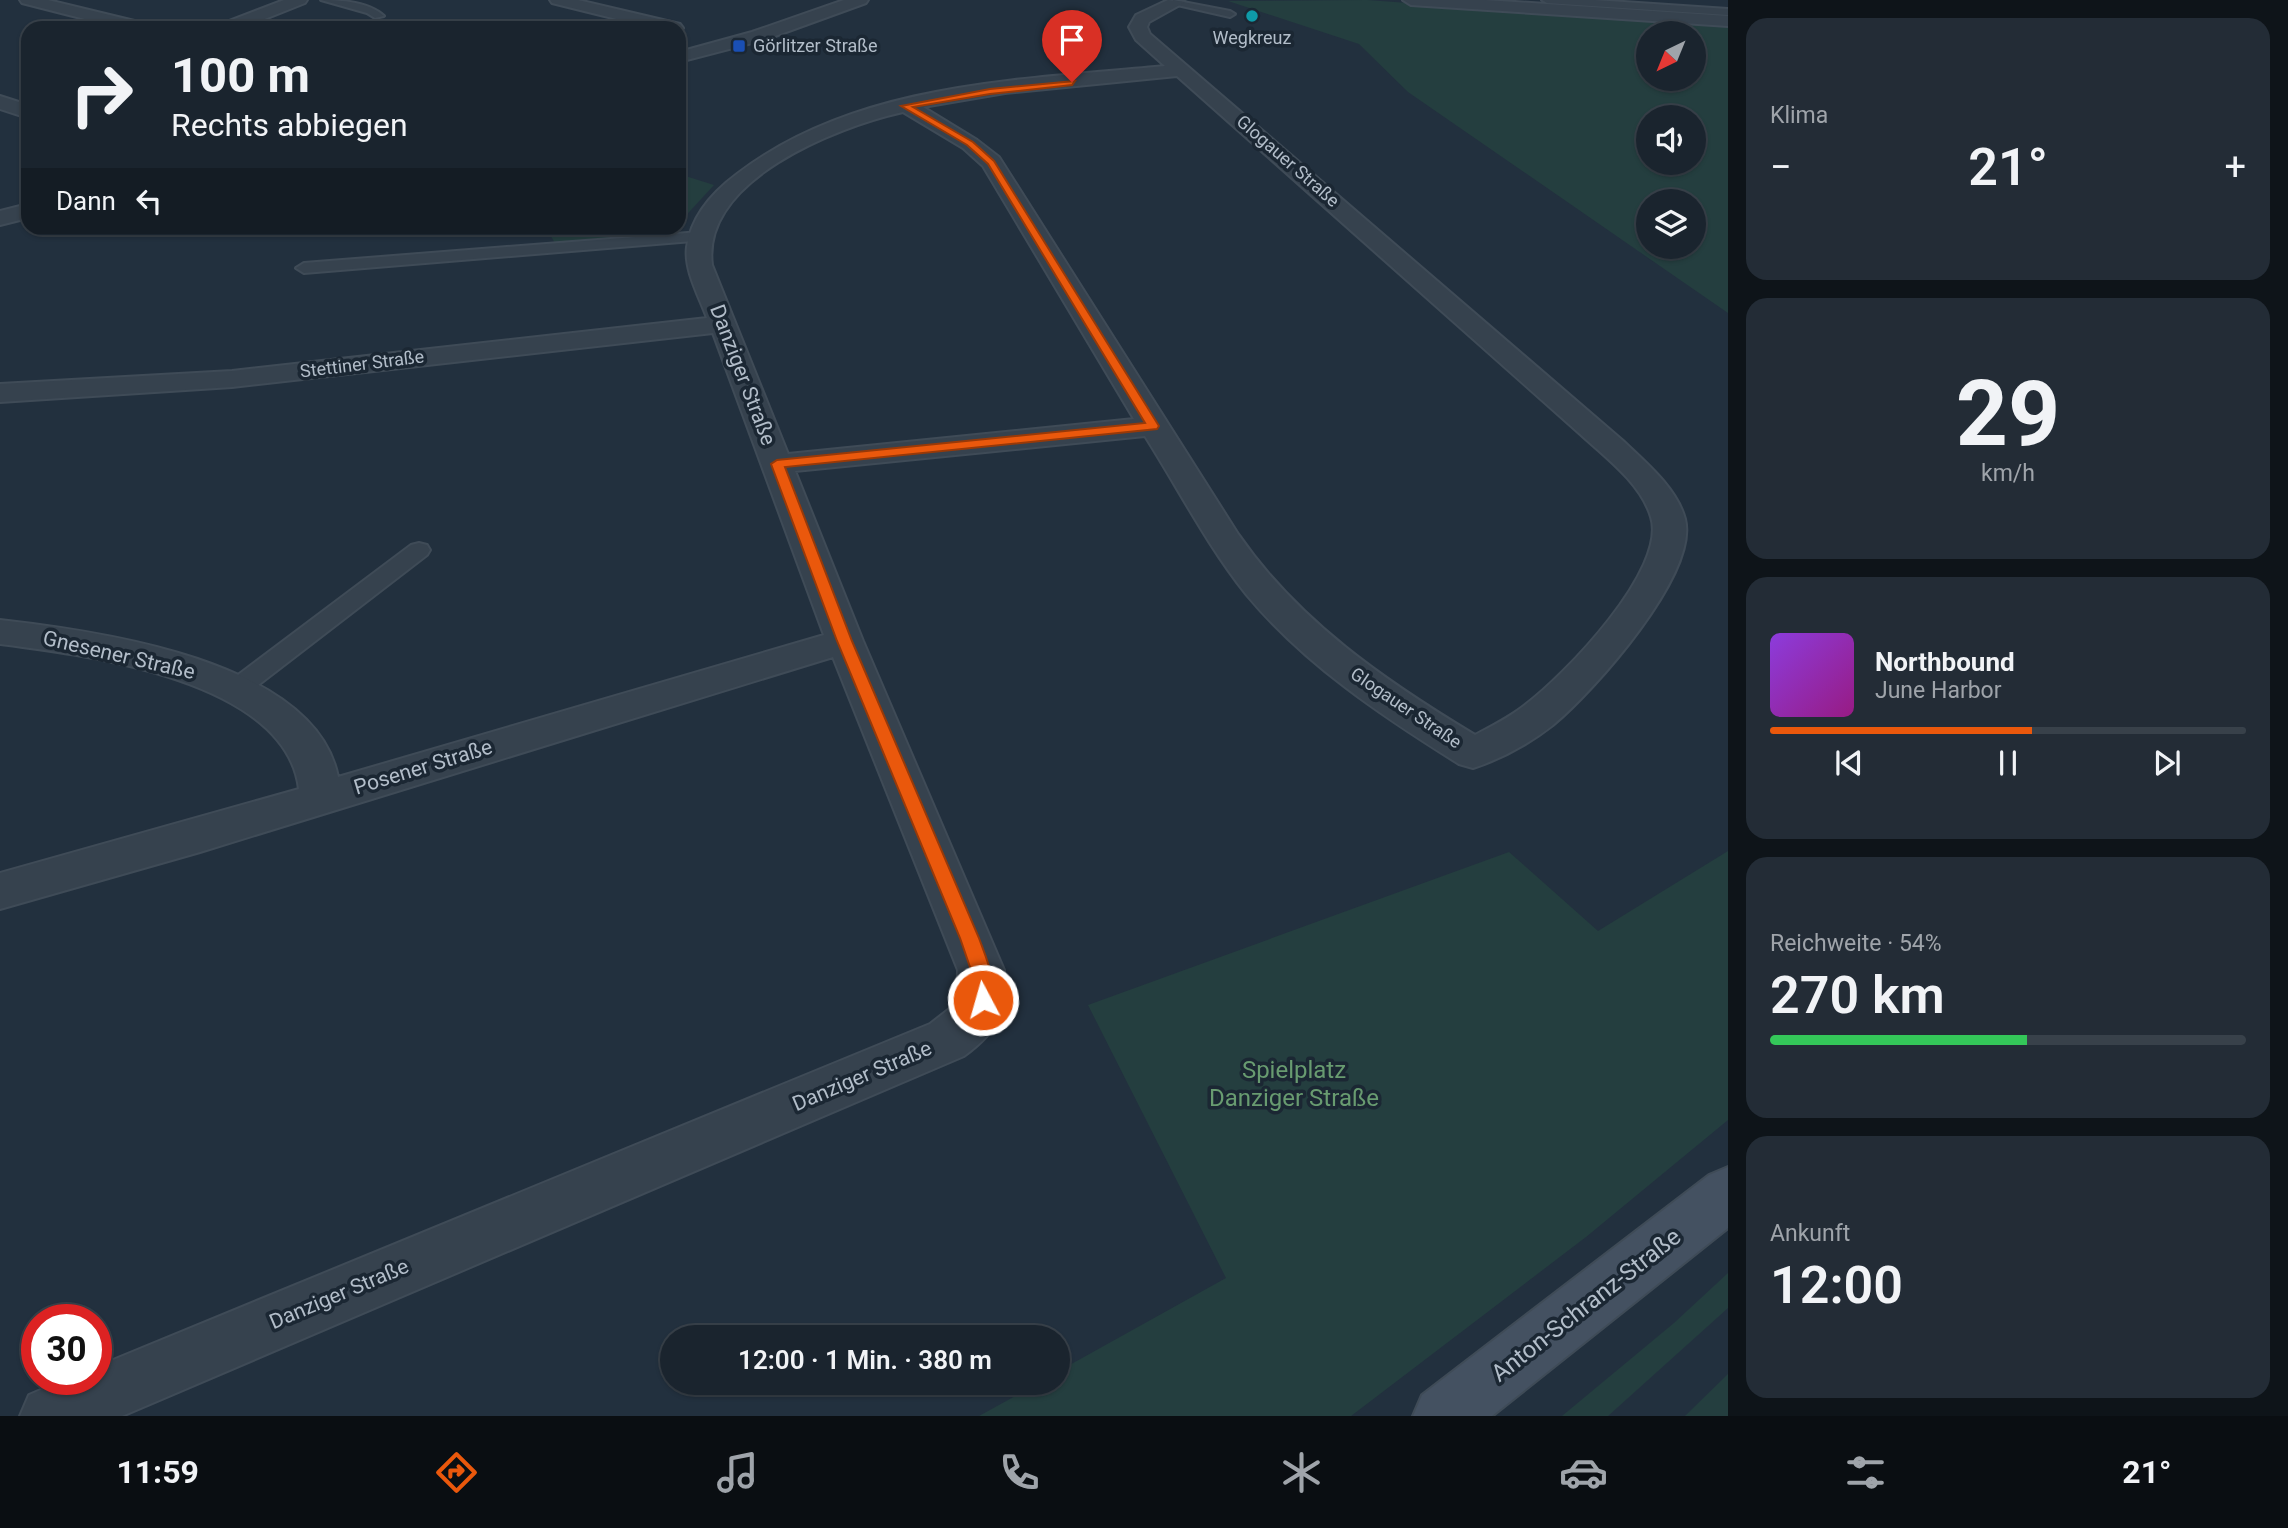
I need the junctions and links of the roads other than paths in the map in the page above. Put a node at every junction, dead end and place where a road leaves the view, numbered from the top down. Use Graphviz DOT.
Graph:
graph roads {
  1 [pos="28,0"];
  2 [pos="299,0"];
  3 [pos="326,0"];
  4 [pos="558,0"];
  5 [pos="860,0"];
  6 [pos="1411,0"];
  7 [pos="1547,0"];
  8 [pos="1180,1"];
  9 [pos="1728,12"];
  10 [pos="1230,13"];
  11 [pos="379,16"];
  12 [pos="113,21"];
  13 [pos="245,21"];
  14 [pos="643,21"];
  15 [pos="1728,21"];
  16 [pos="686,32"];
  17 [pos="732,43"];
  18 [pos="686,55"];
  19 [pos="1181,70"];
  20 [pos="0,102"];
  21 [pos="905,106"];
  22 [pos="21,110"];
  23 [pos="21,213"];
  24 [pos="0,218"];
  25 [pos="700,237"];
  26 [pos="304,268"];
  27 [pos="723,324"];
  28 [pos="0,393"];
  29 [pos="1153,426"];
  30 [pos="777,464"];
  31 [pos="419,550"];
  32 [pos="0,632"];
  33 [pos="845,641"];
  34 [pos="235,690"];
  35 [pos="321,798"];
  36 [pos="0,891"];
  37 [pos="1728,1194"];
  38 [pos="50,1416"];
  39 [pos="1443,1416"];
  1 -- 12 [label="street"];
  2 -- 13 [label="street"];
  3 -- 11 [label="lane"];
  4 -- 14 [label="street"];
  5 -- 17 [label="street"];
  6 -- 15 [label="street"];
  7 -- 9 [label="lane"];
  8 -- 10 [label="lane"];
  8 -- 19 [label="street, Glogauer Straße"];
  16 -- 17 [label="street"];
  17 -- 18 [label="street"];
  19 -- 21 [label="street"];
  19 -- 29 [label="street, Glogauer Straße"];
  20 -- 22 [label="street"];
  21 -- 25 [label="street"];
  21 -- 29 [label="street, Glogauer Straße"];
  23 -- 24 [label="street"];
  25 -- 26 [label="lane"];
  25 -- 27 [label="street, Danziger Straße"];
  27 -- 28 [label="street, Stettiner Straße"];
  27 -- 30 [label="street, Danziger Straße"];
  29 -- 30 [label="street"];
  30 -- 33 [label="street, Danziger Straße"];
  31 -- 34 [label="lane"];
  32 -- 34 [label="street, Gnesener Straße"];
  33 -- 35 [label="street, Posener Straße"];
  33 -- 38 [label="street, Danziger Straße"];
  34 -- 35 [label="street, Gnesener Straße"];
  35 -- 36 [label="street, Posener Straße"];
  37 -- 39 [label="main road, Anton-Schranz-Straße"];
}
